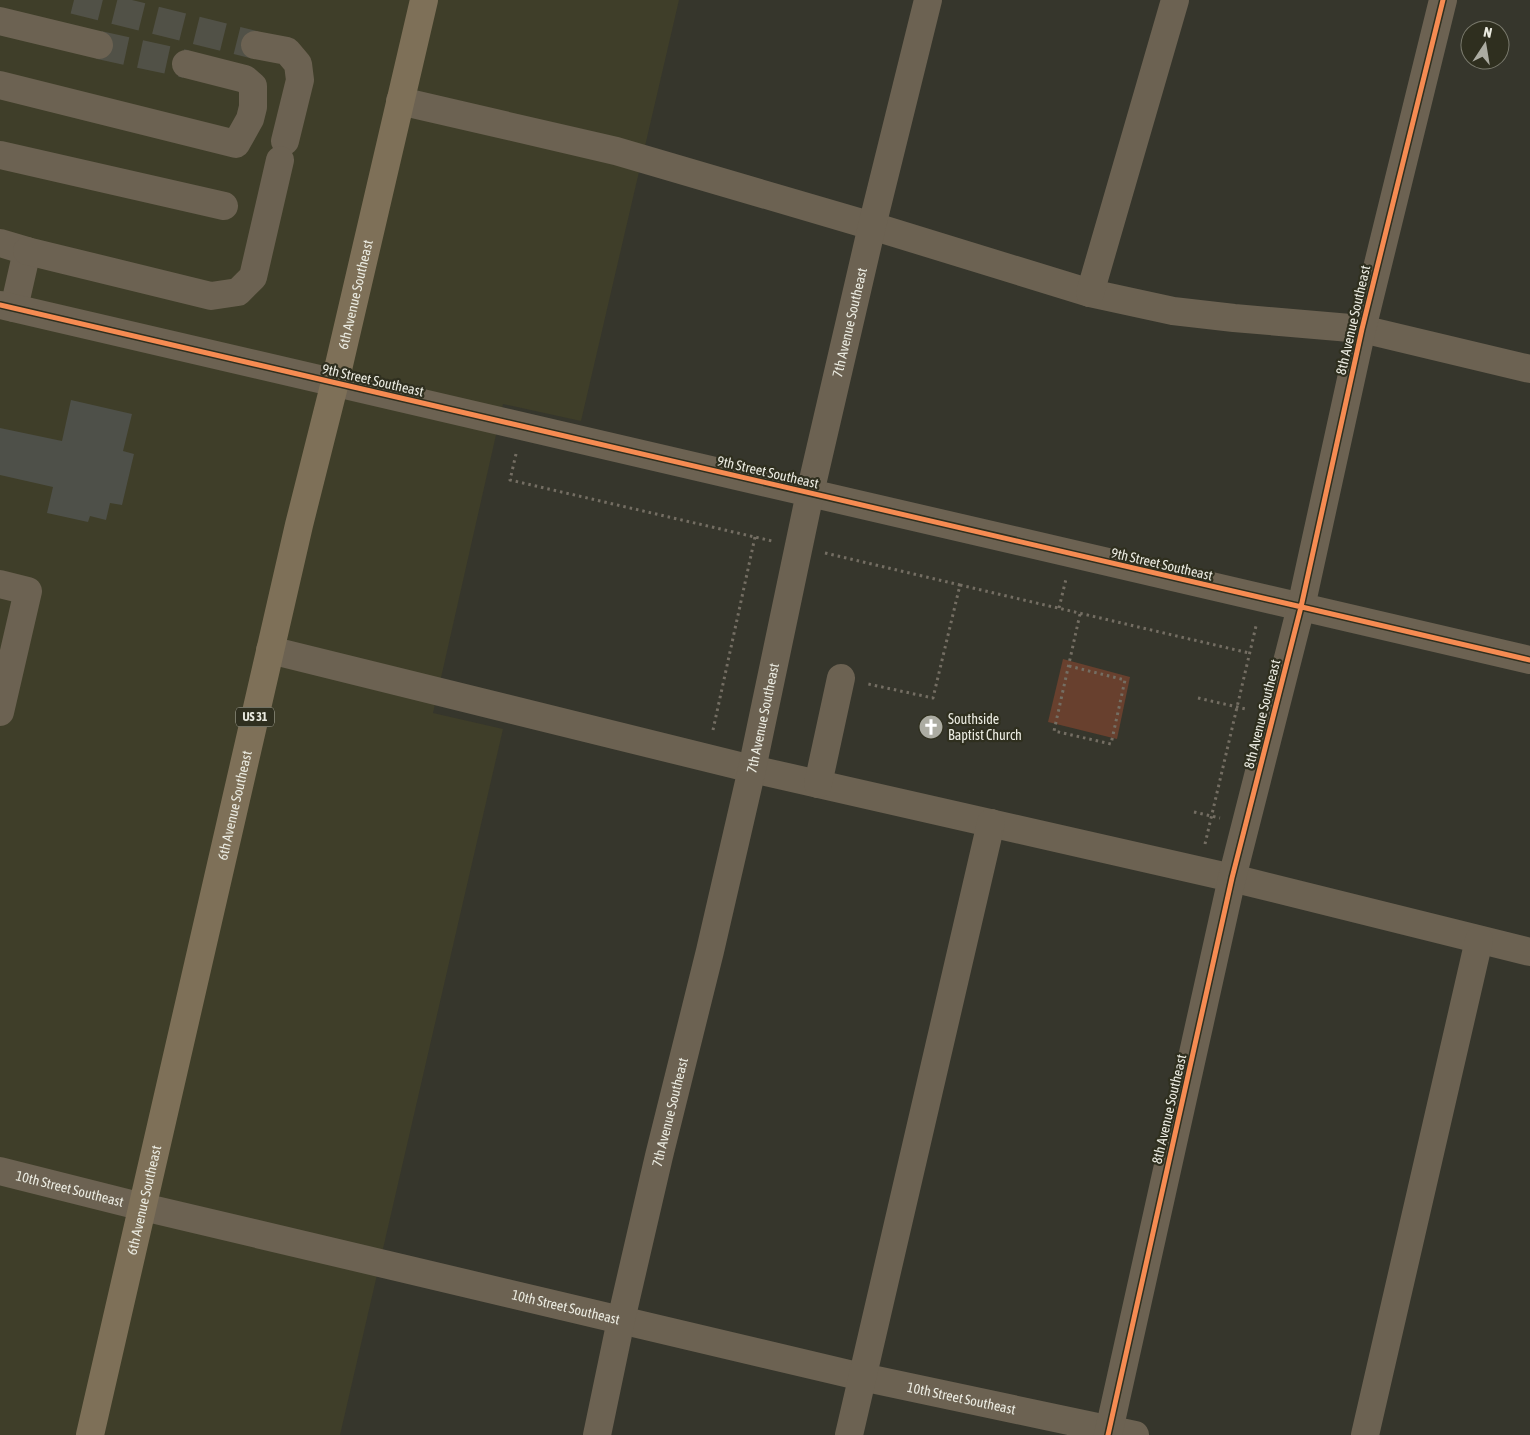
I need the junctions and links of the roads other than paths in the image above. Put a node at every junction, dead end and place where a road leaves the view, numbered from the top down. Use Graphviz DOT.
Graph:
graph roads {
  1 [pos="424,0"];
  2 [pos="928,0"];
  3 [pos="1174,0"];
  4 [pos="1443,0"];
  5 [pos="0,21"];
  6 [pos="99,45"];
  7 [pos="255,45"];
  8 [pos="186,64"];
  9 [pos="0,85"];
  10 [pos="400,101"];
  11 [pos="253,107"];
  12 [pos="286,139"];
  13 [pos="0,155"];
  14 [pos="224,206"];
  15 [pos="872,226"];
  16 [pos="0,243"];
  17 [pos="27,251"];
  18 [pos="1090,293"];
  19 [pos="7,306"];
  20 [pos="1362,329"];
  21 [pos="1530,368"];
  22 [pos="335,382"];
  23 [pos="810,493"];
  24 [pos="0,584"];
  25 [pos="1301,607"];
  26 [pos="270,650"];
  27 [pos="1530,660"];
  28 [pos="841,678"];
  29 [pos="0,712"];
  30 [pos="752,769"];
  31 [pos="818,784"];
  32 [pos="991,823"];
  33 [pos="1232,878"];
  34 [pos="1479,940"];
  35 [pos="1530,952"];
  36 [pos="0,1171"];
  37 [pos="143,1207"];
  38 [pos="621,1320"];
  39 [pos="862,1377"];
  40 [pos="1117,1433"];
  41 [pos="90,1435"];
  42 [pos="597,1435"];
  43 [pos="850,1435"];
  44 [pos="1365,1435"];
  1 -- 10 [label="main road, 6th Avenue Southeast / US 31"];
  2 -- 15 [label="street, 7th Avenue Southeast"];
  3 -- 18 [label="street"];
  4 -- 20 [label="street, 8th Avenue Southeast"];
  5 -- 6 [label="street"];
  7 -- 12 [label="street"];
  8 -- 11 [label="street"];
  9 -- 11 [label="street"];
  10 -- 15 [label="street"];
  10 -- 22 [label="main road, 6th Avenue Southeast / US 31"];
  11 -- 12 [label="street"];
  12 -- 17 [label="street"];
  13 -- 14 [label="street"];
  15 -- 18 [label="street"];
  15 -- 23 [label="street, 7th Avenue Southeast"];
  16 -- 17 [label="street"];
  17 -- 19 [label="street"];
  18 -- 20 [label="street"];
  19 -- 22 [label="street, 9th Street Southeast"];
  20 -- 21 [label="street"];
  20 -- 25 [label="street, 8th Avenue Southeast"];
  22 -- 23 [label="street, 9th Street Southeast"];
  22 -- 26 [label="main road, 6th Avenue Southeast / US 31"];
  23 -- 25 [label="street, 9th Street Southeast"];
  23 -- 30 [label="street, 7th Avenue Southeast"];
  24 -- 29 [label="street"];
  25 -- 27 [label="street, 9th Street Southeast"];
  25 -- 33 [label="street, 8th Avenue Southeast"];
  26 -- 30 [label="street"];
  26 -- 37 [label="main road, 6th Avenue Southeast / US 31"];
  28 -- 31 [label="street"];
  30 -- 31 [label="street"];
  30 -- 38 [label="street, 7th Avenue Southeast"];
  31 -- 32 [label="street"];
  32 -- 33 [label="street"];
  32 -- 39 [label="street"];
  33 -- 34 [label="street"];
  33 -- 40 [label="street, 8th Avenue Southeast"];
  34 -- 35 [label="street"];
  34 -- 44 [label="street"];
  36 -- 37 [label="street, 10th Street Southeast"];
  37 -- 38 [label="street, 10th Street Southeast"];
  37 -- 41 [label="main road, 6th Avenue Southeast / US 31"];
  38 -- 39 [label="street, 10th Street Southeast"];
  38 -- 42 [label="street, 7th Avenue Southeast"];
  39 -- 40 [label="street, 10th Street Southeast"];
  39 -- 43 [label="street"];
}
